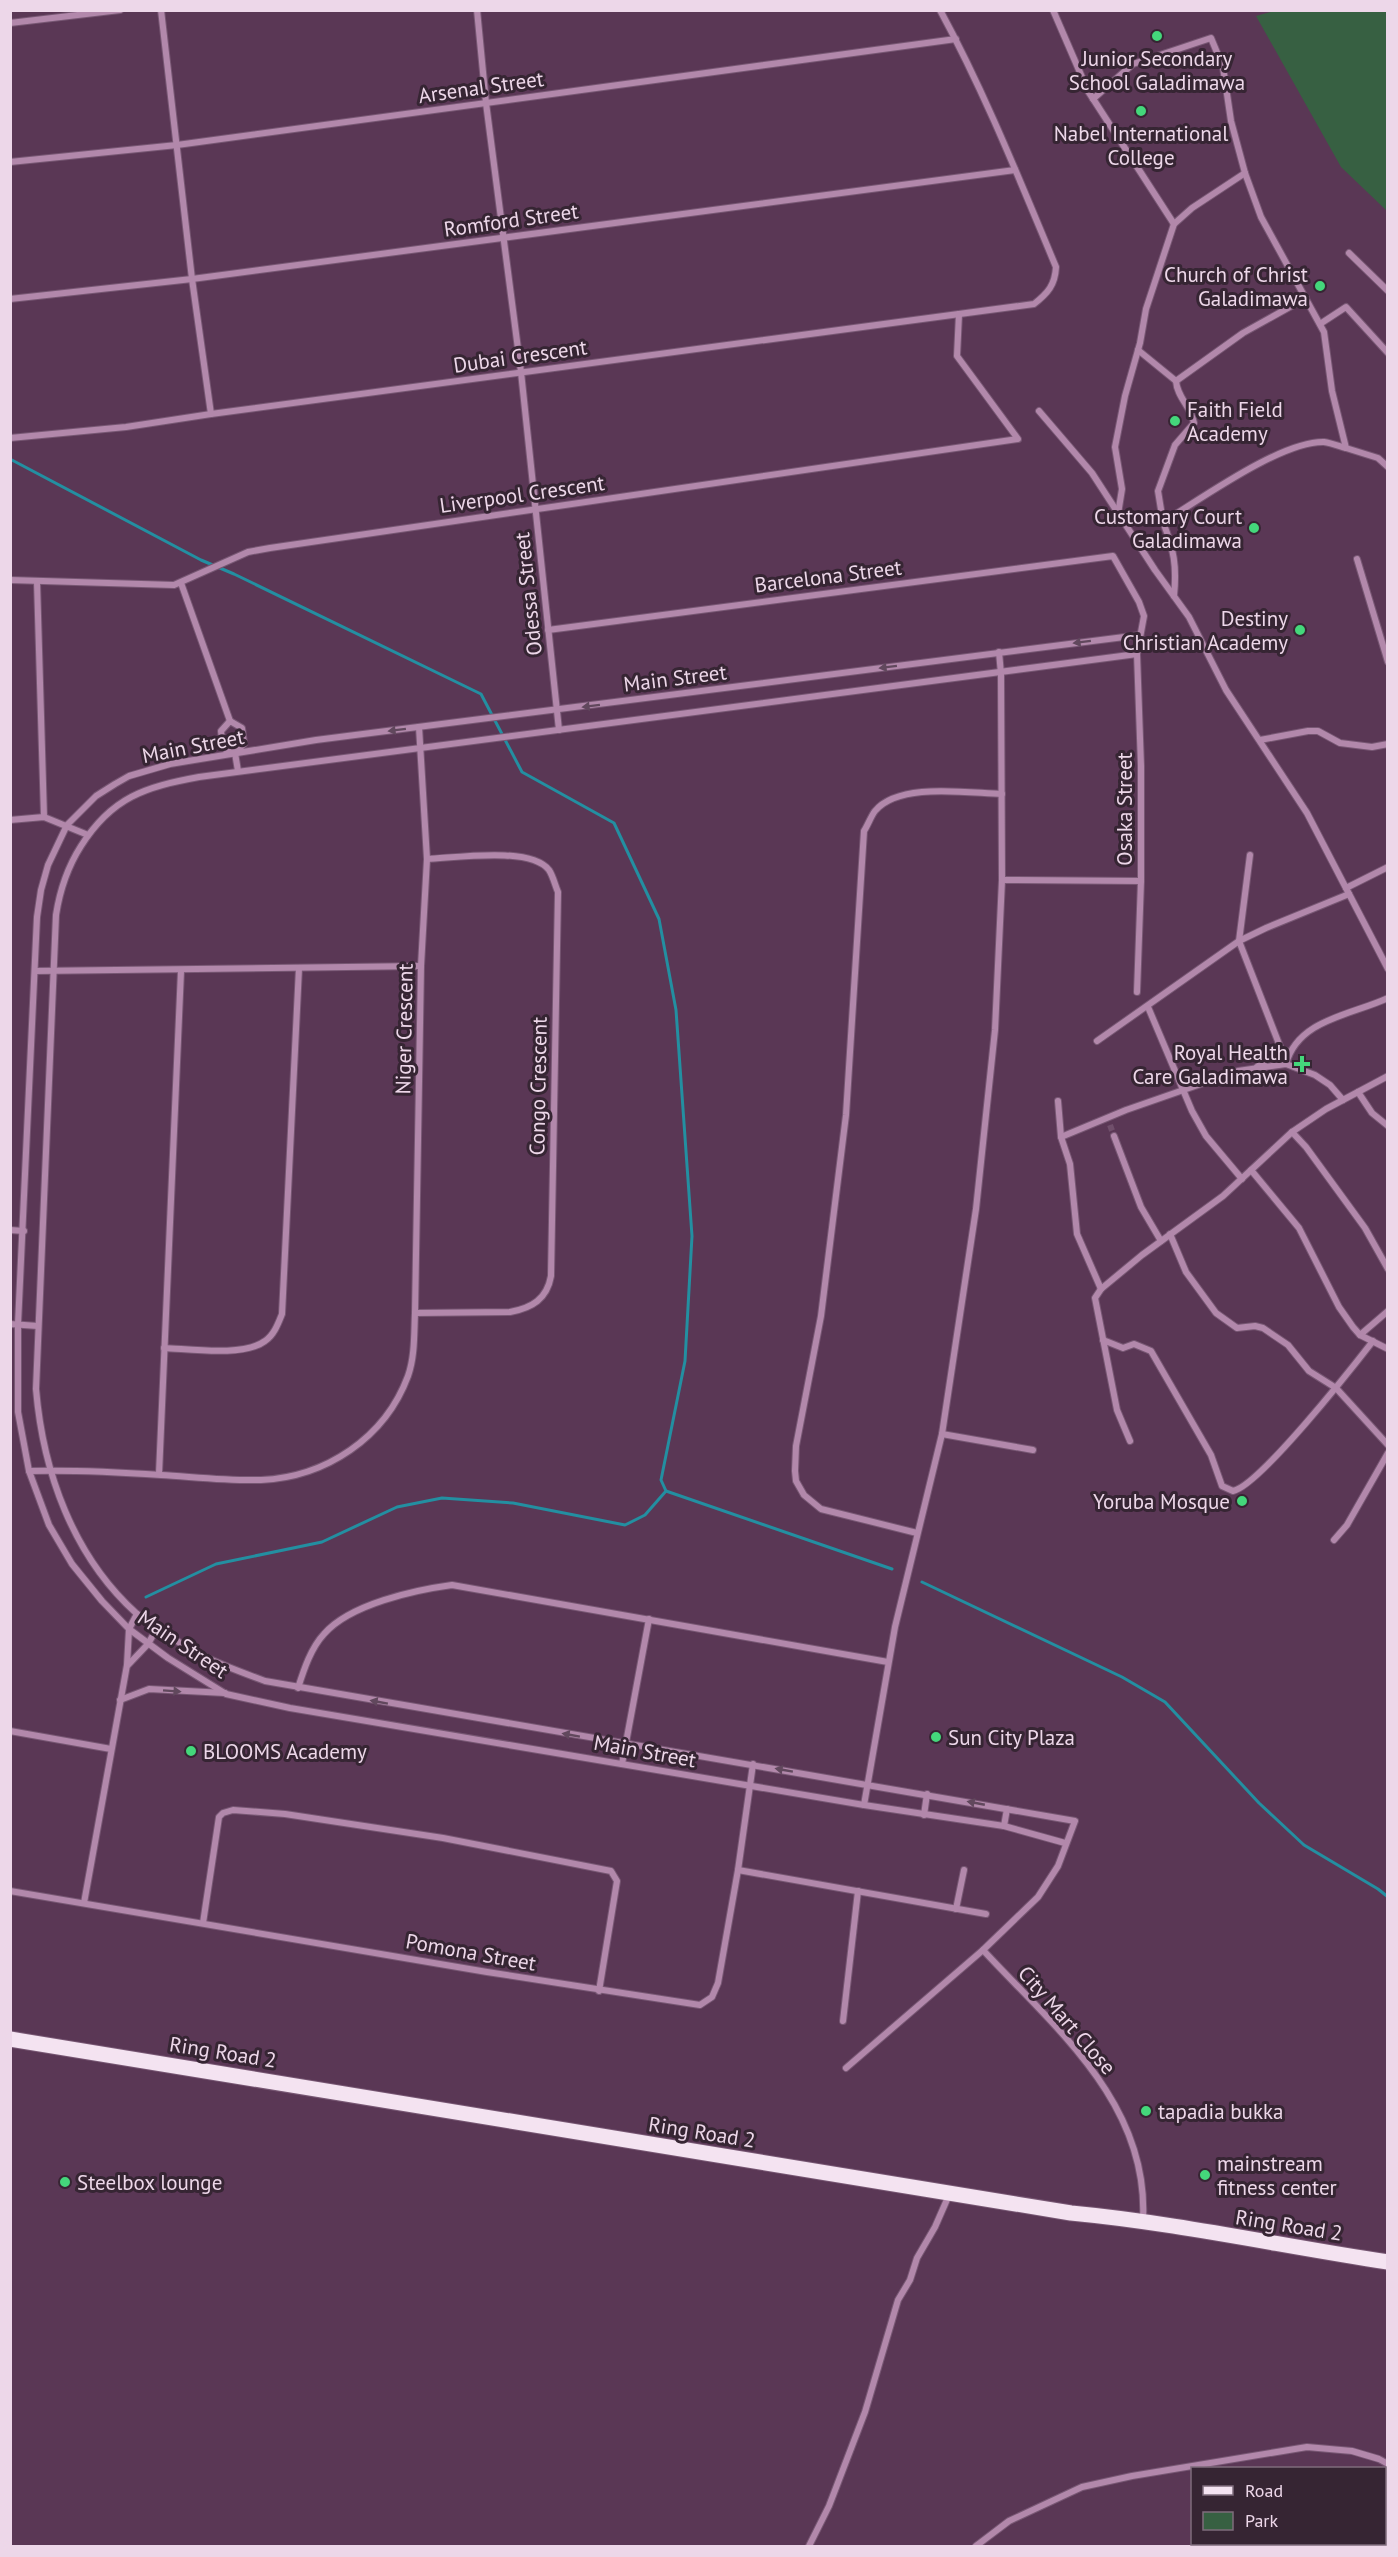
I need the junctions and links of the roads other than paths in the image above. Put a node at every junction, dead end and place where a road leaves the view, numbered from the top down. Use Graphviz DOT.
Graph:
graph roads {
  1 [pos="120,10"];
  2 [pos="161,10"];
  3 [pos="477,10"];
  4 [pos="940,10"];
  5 [pos="1053,10"];
  6 [pos="10,23"];
  7 [pos="956,39"];
  8 [pos="1093,99"];
  9 [pos="486,103"];
  10 [pos="177,145"];
  11 [pos="10,162"];
  12 [pos="1016,170"];
  13 [pos="1245,173"];
  14 [pos="1174,224"];
  15 [pos="504,238"];
  16 [pos="1349,253"];
  17 [pos="192,279"];
  18 [pos="1388,291"];
  19 [pos="10,298"];
  20 [pos="1306,298"];
  21 [pos="959,314"];
  22 [pos="1320,324"];
  23 [pos="1138,350"];
  24 [pos="1388,353"];
  25 [pos="520,372"];
  26 [pos="1176,381"];
  27 [pos="1039,411"];
  28 [pos="211,414"];
  29 [pos="10,438"];
  30 [pos="1346,448"];
  31 [pos="1388,467"];
  32 [pos="536,508"];
  33 [pos="1118,515"];
  34 [pos="1163,522"];
  35 [pos="1113,556"];
  36 [pos="1357,559"];
  37 [pos="10,580"];
  38 [pos="37,582"];
  39 [pos="181,583"];
  40 [pos="1174,596"];
  41 [pos="548,630"];
  42 [pos="1140,635"];
  43 [pos="999,652"];
  44 [pos="1137,654"];
  45 [pos="1388,662"];
  46 [pos="1001,674"];
  47 [pos="556,710"];
  48 [pos="230,721"];
  49 [pos="419,727"];
  50 [pos="559,730"];
  51 [pos="1260,740"];
  52 [pos="1388,744"];
  53 [pos="420,746"];
  54 [pos="235,753"];
  55 [pos="238,771"];
  56 [pos="1002,794"];
  57 [pos="44,816"];
  58 [pos="10,820"];
  59 [pos="67,825"];
  60 [pos="88,835"];
  61 [pos="1251,855"];
  62 [pos="427,859"];
  63 [pos="1388,867"];
  64 [pos="1002,880"];
  65 [pos="1141,881"];
  66 [pos="1348,891"];
  67 [pos="1239,941"];
  68 [pos="422,966"];
  69 [pos="299,968"];
  70 [pos="1388,969"];
  71 [pos="35,971"];
  72 [pos="181,971"];
  73 [pos="54,972"];
  74 [pos="1137,992"];
  75 [pos="1388,998"];
  76 [pos="1148,1007"];
  77 [pos="1097,1041"];
  78 [pos="1281,1049"];
  79 [pos="1289,1052"];
  80 [pos="1286,1064"];
  81 [pos="1256,1068"];
  82 [pos="1388,1076"];
  83 [pos="1184,1091"];
  84 [pos="1358,1092"];
  85 [pos="1342,1100"];
  86 [pos="1058,1101"];
  87 [pos="1388,1126"];
  88 [pos="1292,1132"];
  89 [pos="1114,1136"];
  90 [pos="1061,1137"];
  91 [pos="1251,1170"];
  92 [pos="1242,1179"];
  93 [pos="10,1230"];
  94 [pos="24,1231"];
  95 [pos="1170,1234"];
  96 [pos="1161,1241"];
  97 [pos="1388,1269"];
  98 [pos="1101,1289"];
  99 [pos="1388,1311"];
  100 [pos="415,1313"];
  101 [pos="10,1324"];
  102 [pos="18,1324"];
  103 [pos="38,1326"];
  104 [pos="1360,1335"];
  105 [pos="1103,1341"];
  106 [pos="1373,1341"];
  107 [pos="164,1348"];
  108 [pos="1388,1349"];
  109 [pos="1336,1388"];
  110 [pos="942,1434"];
  111 [pos="1130,1441"];
  112 [pos="1388,1445"];
  113 [pos="1032,1450"];
  114 [pos="1388,1453"];
  115 [pos="28,1471"];
  116 [pos="49,1471"];
  117 [pos="159,1474"];
  118 [pos="917,1533"];
  119 [pos="1334,1540"];
  120 [pos="137,1614"];
  121 [pos="650,1619"];
  122 [pos="157,1628"];
  123 [pos="129,1629"];
  124 [pos="148,1644"];
  125 [pos="888,1662"];
  126 [pos="127,1665"];
  127 [pos="298,1688"];
  128 [pos="226,1694"];
  129 [pos="120,1700"];
  130 [pos="10,1731"];
  131 [pos="626,1744"];
  132 [pos="111,1749"];
  133 [pos="622,1764"];
  134 [pos="753,1764"];
  135 [pos="867,1784"];
  136 [pos="749,1786"];
  137 [pos="927,1794"];
  138 [pos="864,1805"];
  139 [pos="1007,1809"];
  140 [pos="924,1815"];
  141 [pos="1004,1826"];
  142 [pos="1065,1843"];
  143 [pos="738,1870"];
  144 [pos="964,1870"];
  145 [pos="10,1891"];
  146 [pos="858,1891"];
  147 [pos="84,1903"];
  148 [pos="956,1909"];
  149 [pos="986,1914"];
  150 [pos="203,1923"];
  151 [pos="982,1950"];
  152 [pos="599,1991"];
  153 [pos="843,2021"];
  154 [pos="10,2039"];
  155 [pos="846,2068"];
  156 [pos="950,2192"];
  157 [pos="1143,2220"];
  158 [pos="1388,2262"];
  159 [pos="1388,2464"];
  160 [pos="809,2547"];
  161 [pos="976,2547"];
  1 -- 6 [label="street"];
  2 -- 10 [label="street"];
  3 -- 9 [label="street, Odessa Street"];
  4 -- 7 [label="street"];
  5 -- 8 [label="street"];
  7 -- 9 [label="street, Arsenal Street"];
  7 -- 12 [label="street"];
  8 -- 13 [label="street"];
  8 -- 14 [label="street"];
  9 -- 10 [label="street, Arsenal Street"];
  9 -- 15 [label="street, Odessa Street"];
  10 -- 11 [label="street, Arsenal Street"];
  10 -- 17 [label="street"];
  12 -- 15 [label="street, Romford Street"];
  12 -- 21 [label="street, Dubai Crescent"];
  13 -- 14 [label="street"];
  13 -- 20 [label="street"];
  14 -- 23 [label="street"];
  15 -- 17 [label="street, Romford Street"];
  15 -- 25 [label="street, Odessa Street"];
  16 -- 18 [label="street"];
  17 -- 19 [label="street, Romford Street"];
  17 -- 28 [label="street"];
  20 -- 22 [label="street"];
  20 -- 26 [label="street"];
  21 -- 25 [label="street, Dubai Crescent"];
  21 -- 32 [label="street, Liverpool Crescent"];
  22 -- 24 [label="street"];
  22 -- 30 [label="street"];
  23 -- 26 [label="street"];
  23 -- 33 [label="street"];
  25 -- 28 [label="street, Dubai Crescent"];
  25 -- 32 [label="street, Odessa Street"];
  26 -- 34 [label="street"];
  27 -- 33 [label="street"];
  28 -- 29 [label="street, Dubai Crescent"];
  30 -- 31 [label="street"];
  30 -- 34 [label="street"];
  32 -- 39 [label="street, Liverpool Crescent"];
  32 -- 41 [label="street, Odessa Street"];
  33 -- 40 [label="street"];
  34 -- 40 [label="street"];
  35 -- 41 [label="street, Barcelona Street"];
  35 -- 42 [label="street, Osaka Street"];
  36 -- 45 [label="street"];
  37 -- 38 [label="street, Liverpool Crescent"];
  38 -- 39 [label="street, Liverpool Crescent"];
  38 -- 57 [label="street"];
  39 -- 48 [label="street"];
  40 -- 51 [label="street"];
  41 -- 47 [label="street, Odessa Street"];
  42 -- 43 [label="street, Main Street, one-way"];
  42 -- 44 [label="street, Osaka Street"];
  43 -- 46 [label="street"];
  43 -- 47 [label="street, Main Street, one-way"];
  44 -- 46 [label="street, Main Street"];
  44 -- 65 [label="street, Osaka Street"];
  46 -- 50 [label="street, Main Street"];
  46 -- 56 [label="street"];
  47 -- 49 [label="street, Main Street"];
  47 -- 50 [label="street, Odessa Street"];
  48 -- 54 [label="street"];
  48 -- 54 [label="street"];
  49 -- 53 [label="street, Niger Crescent"];
  49 -- 54 [label="street, Main Street, one-way"];
  50 -- 53 [label="street, Main Street"];
  51 -- 52 [label="street"];
  51 -- 66 [label="street"];
  53 -- 55 [label="street, Main Street"];
  53 -- 62 [label="street, Niger Crescent"];
  54 -- 55 [label="street"];
  54 -- 59 [label="street, Main Street"];
  55 -- 60 [label="street, Main Street"];
  56 -- 64 [label="street"];
  56 -- 118 [label="street"];
  57 -- 58 [label="street"];
  57 -- 59 [label="street"];
  59 -- 60 [label="street"];
  59 -- 71 [label="street, Main Street"];
  60 -- 73 [label="street, Main Street"];
  61 -- 67 [label="street"];
  62 -- 68 [label="street, Niger Crescent"];
  62 -- 100 [label="street, Congo Crescent"];
  63 -- 66 [label="street"];
  64 -- 65 [label="street, Osaka Street"];
  64 -- 110 [label="street"];
  65 -- 74 [label="street"];
  66 -- 67 [label="street"];
  66 -- 70 [label="street"];
  67 -- 76 [label="street"];
  67 -- 78 [label="street"];
  68 -- 69 [label="street"];
  68 -- 100 [label="street, Niger Crescent"];
  69 -- 72 [label="street"];
  69 -- 107 [label="street"];
  71 -- 73 [label="street"];
  71 -- 94 [label="street, Main Street"];
  72 -- 73 [label="street"];
  72 -- 107 [label="street"];
  73 -- 103 [label="street, Main Street"];
  75 -- 79 [label="street"];
  76 -- 77 [label="street"];
  76 -- 83 [label="street"];
  78 -- 79 [label="street"];
  78 -- 81 [label="street"];
  79 -- 80 [label="street"];
  80 -- 81 [label="street"];
  80 -- 85 [label="street"];
  81 -- 83 [label="street"];
  82 -- 84 [label="street"];
  83 -- 90 [label="street"];
  83 -- 92 [label="street"];
  84 -- 85 [label="street"];
  84 -- 87 [label="street"];
  85 -- 88 [label="street"];
  86 -- 90 [label="street"];
  88 -- 91 [label="street"];
  88 -- 97 [label="street"];
  89 -- 96 [label="street"];
  90 -- 98 [label="street"];
  91 -- 92 [label="street"];
  91 -- 104 [label="street"];
  92 -- 95 [label="street"];
  93 -- 94 [label="street"];
  94 -- 102 [label="street, Main Street"];
  95 -- 96 [label="street"];
  95 -- 109 [label="street"];
  96 -- 98 [label="street"];
  98 -- 105 [label="street"];
  99 -- 104 [label="street"];
  100 -- 117 [label="street, Niger Crescent"];
  101 -- 102 [label="street"];
  102 -- 103 [label="street"];
  102 -- 115 [label="street, Main Street"];
  103 -- 116 [label="street, Main Street"];
  104 -- 106 [label="street"];
  105 -- 109 [label="street"];
  105 -- 111 [label="street"];
  106 -- 108 [label="street"];
  106 -- 109 [label="street"];
  107 -- 117 [label="street"];
  109 -- 112 [label="street"];
  110 -- 113 [label="street"];
  110 -- 118 [label="street"];
  114 -- 119 [label="street"];
  115 -- 116 [label="street, Niger Crescent"];
  115 -- 123 [label="street, Main Street"];
  116 -- 117 [label="street, Niger Crescent"];
  116 -- 120 [label="street, Main Street"];
  118 -- 125 [label="street"];
  120 -- 122 [label="street, Main Street"];
  120 -- 123 [label="street"];
  121 -- 125 [label="street"];
  121 -- 127 [label="street"];
  121 -- 131 [label="street"];
  122 -- 124 [label="street"];
  122 -- 127 [label="street, Main Street"];
  123 -- 124 [label="street, Main Street"];
  123 -- 126 [label="street"];
  124 -- 126 [label="street"];
  124 -- 128 [label="street, Main Street"];
  125 -- 135 [label="street"];
  126 -- 129 [label="street"];
  131 -- 127 [label="street, Main Street, one-way"];
  129 -- 128 [label="street, one-way"];
  128 -- 133 [label="street, Main Street"];
  129 -- 132 [label="street"];
  130 -- 132 [label="street"];
  131 -- 133 [label="street"];
  131 -- 134 [label="street, Main Street"];
  132 -- 147 [label="street"];
  133 -- 136 [label="street, Main Street"];
  135 -- 134 [label="street, Main Street, one-way"];
  134 -- 136 [label="street, Pomona Street"];
  135 -- 137 [label="street, Main Street"];
  135 -- 138 [label="street"];
  136 -- 138 [label="street, Main Street"];
  136 -- 143 [label="street, Pomona Street"];
  139 -- 137 [label="street, Main Street, one-way"];
  137 -- 140 [label="street"];
  138 -- 140 [label="street, Main Street"];
  139 -- 141 [label="street"];
  139 -- 142 [label="street, Main Street"];
  140 -- 141 [label="street, Main Street"];
  141 -- 142 [label="street, Main Street"];
  142 -- 151 [label="street"];
  143 -- 146 [label="street"];
  143 -- 152 [label="street, Pomona Street"];
  144 -- 148 [label="street"];
  145 -- 147 [label="street, Pomona Street"];
  146 -- 148 [label="street"];
  146 -- 153 [label="street"];
  147 -- 150 [label="street, Pomona Street"];
  148 -- 149 [label="street"];
  150 -- 152 [label="street, Pomona Street"];
  150 -- 152 [label="street"];
  151 -- 155 [label="street"];
  151 -- 157 [label="street, City Mart Close"];
  154 -- 156 [label="main road, Ring Road 2"];
  156 -- 157 [label="main road, Ring Road 2"];
  156 -- 160 [label="street"];
  157 -- 158 [label="main road, Ring Road 2"];
  159 -- 161 [label="street"];
}
